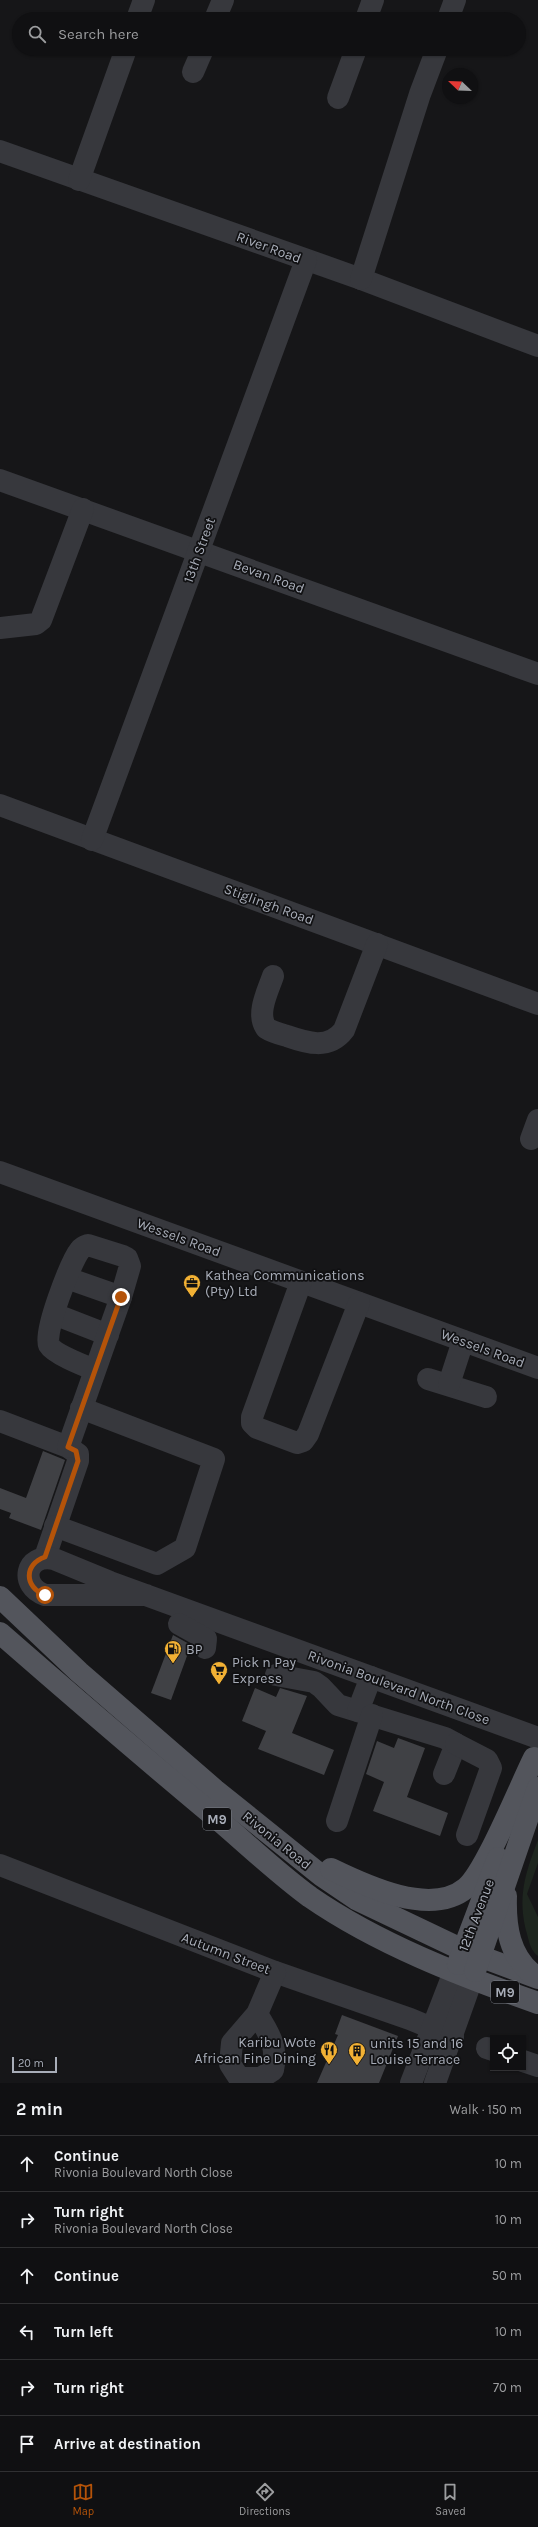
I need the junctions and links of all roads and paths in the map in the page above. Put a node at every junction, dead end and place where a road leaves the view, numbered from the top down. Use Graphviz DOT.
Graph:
graph roads {
  1 [pos="144,0"];
  2 [pos="223,0"];
  3 [pos="373,0"];
  4 [pos="455,0"];
  5 [pos="140,12"];
  6 [pos="218,12"];
  7 [pos="369,12"];
  8 [pos="451,12"];
  9 [pos="123,56"];
  10 [pos="200,56"];
  11 [pos="353,56"];
  12 [pos="435,56"];
  13 [pos="193,72"];
  14 [pos="338,98"];
  15 [pos="0,151"];
  16 [pos="79,180"];
  17 [pos="306,260"];
  18 [pos="361,279"];
  19 [pos="538,345"];
  20 [pos="0,480"];
  21 [pos="83,510"];
  22 [pos="199,551"];
  23 [pos="0,628"];
  24 [pos="538,674"];
  25 [pos="0,805"];
  26 [pos="92,840"];
  27 [pos="377,944"];
  28 [pos="273,976"];
  29 [pos="538,1004"];
  30 [pos="0,1172"];
  31 [pos="67,1278"];
  32 [pos="301,1282"];
  33 [pos="121,1297"];
  34 [pos="359,1303"];
  35 [pos="54,1314"];
  36 [pos="108,1335"];
  37 [pos="463,1341"];
  38 [pos="538,1368"];
  39 [pos="95,1370"];
  40 [pos="486,1396"];
  41 [pos="81,1408"];
  42 [pos="0,1421"];
  43 [pos="68,1447"];
  44 [pos="55,1526"];
  45 [pos="45,1557"];
  46 [pos="146,1595"];
  47 [pos="0,1598"];
  48 [pos="179,1624"];
  49 [pos="0,1633"];
  50 [pos="205,1648"];
  51 [pos="348,1670"];
  52 [pos="276,1675"];
  53 [pos="371,1677"];
  54 [pos="335,1704"];
  55 [pos="365,1713"];
  56 [pos="456,1744"];
  57 [pos="537,1747"];
  58 [pos="444,1774"];
  59 [pos="538,1788"];
  60 [pos="337,1821"];
  61 [pos="467,1835"];
  62 [pos="280,1843"];
  63 [pos="0,1865"];
  64 [pos="506,1879"];
  65 [pos="472,1954"];
  66 [pos="275,1972"];
  67 [pos="463,1976"];
  68 [pos="538,1978"];
  69 [pos="538,2004"];
  70 [pos="257,2014"];
  71 [pos="432,2028"];
  72 [pos="453,2037"];
  73 [pos="526,2062"];
  74 [pos="538,2066"];
  75 [pos="411,2083"];
  76 [pos="435,2083"];
  1 -- 5 [label="street"];
  2 -- 6 [label="street"];
  3 -- 7 [label="street"];
  4 -- 8 [label="street"];
  9 -- 16 [label="street"];
  10 -- 13 [label="street"];
  11 -- 14 [label="street"];
  12 -- 18 [label="street"];
  15 -- 16 [label="street, River Road"];
  16 -- 17 [label="street, River Road"];
  17 -- 18 [label="street, River Road"];
  17 -- 22 [label="street, 13th Street"];
  18 -- 19 [label="street, River Road"];
  20 -- 21 [label="street, Bevan Road"];
  21 -- 22 [label="street, Bevan Road"];
  21 -- 23 [label="street"];
  22 -- 24 [label="street, Bevan Road"];
  22 -- 26 [label="street, 13th Street"];
  25 -- 26 [label="street, Stiglingh Road"];
  26 -- 27 [label="street, Stiglingh Road"];
  27 -- 28 [label="street"];
  27 -- 29 [label="street, Stiglingh Road"];
  30 -- 32 [label="street, Wessels Road"];
  31 -- 33 [label="street"];
  31 -- 33 [label="street"];
  31 -- 35 [label="street"];
  32 -- 34 [label="street, Wessels Road"];
  32 -- 34 [label="street"];
  33 -- 36 [label="street"];
  34 -- 37 [label="street, Wessels Road"];
  35 -- 36 [label="street"];
  35 -- 39 [label="street"];
  36 -- 39 [label="street"];
  37 -- 38 [label="street, Wessels Road"];
  37 -- 40 [label="street"];
  39 -- 41 [label="street"];
  41 -- 43 [label="street"];
  41 -- 44 [label="street"];
  42 -- 43 [label="street"];
  43 -- 44 [label="street"];
  44 -- 45 [label="street"];
  45 -- 46 [label="street, Rivonia Boulevard North Close"];
  45 -- 46 [label="street, Rivonia Boulevard North Close"];
  46 -- 51 [label="street, Rivonia Boulevard North Close"];
  47 -- 62 [label="main road, Rivonia Road / M9"];
  48 -- 50 [label="street"];
  49 -- 67 [label="main road, Rivonia Road / M9"];
  51 -- 53 [label="street, Rivonia Boulevard North Close"];
  51 -- 54 [label="street"];
  52 -- 54 [label="street"];
  53 -- 55 [label="street"];
  53 -- 57 [label="street, Rivonia Boulevard North Close"];
  54 -- 55 [label="street"];
  55 -- 56 [label="street"];
  55 -- 60 [label="street"];
  56 -- 58 [label="street"];
  56 -- 61 [label="street"];
  57 -- 62 [label="main road"];
  57 -- 65 [label="main road, 12th Avenue"];
  59 -- 64 [label="main road, 12th Avenue"];
  62 -- 65 [label="main road, Rivonia Road / M9"];
  63 -- 66 [label="street, Autumn Street"];
  64 -- 65 [label="main road, 12th Avenue"];
  64 -- 68 [label="main road"];
  65 -- 67 [label="main road, 12th Avenue"];
  65 -- 68 [label="main road, Rivonia Road / M9"];
  66 -- 70 [label="street"];
  66 -- 71 [label="street, Autumn Street"];
  67 -- 69 [label="main road, Rivonia Road / M9"];
  67 -- 71 [label="street, 12th Avenue"];
  67 -- 72 [label="street, 12th Avenue"];
  71 -- 72 [label="street, Autumn Street"];
  71 -- 75 [label="street, 12th Avenue"];
  72 -- 76 [label="street, 12th Avenue"];
  73 -- 74 [label="street"];
}
